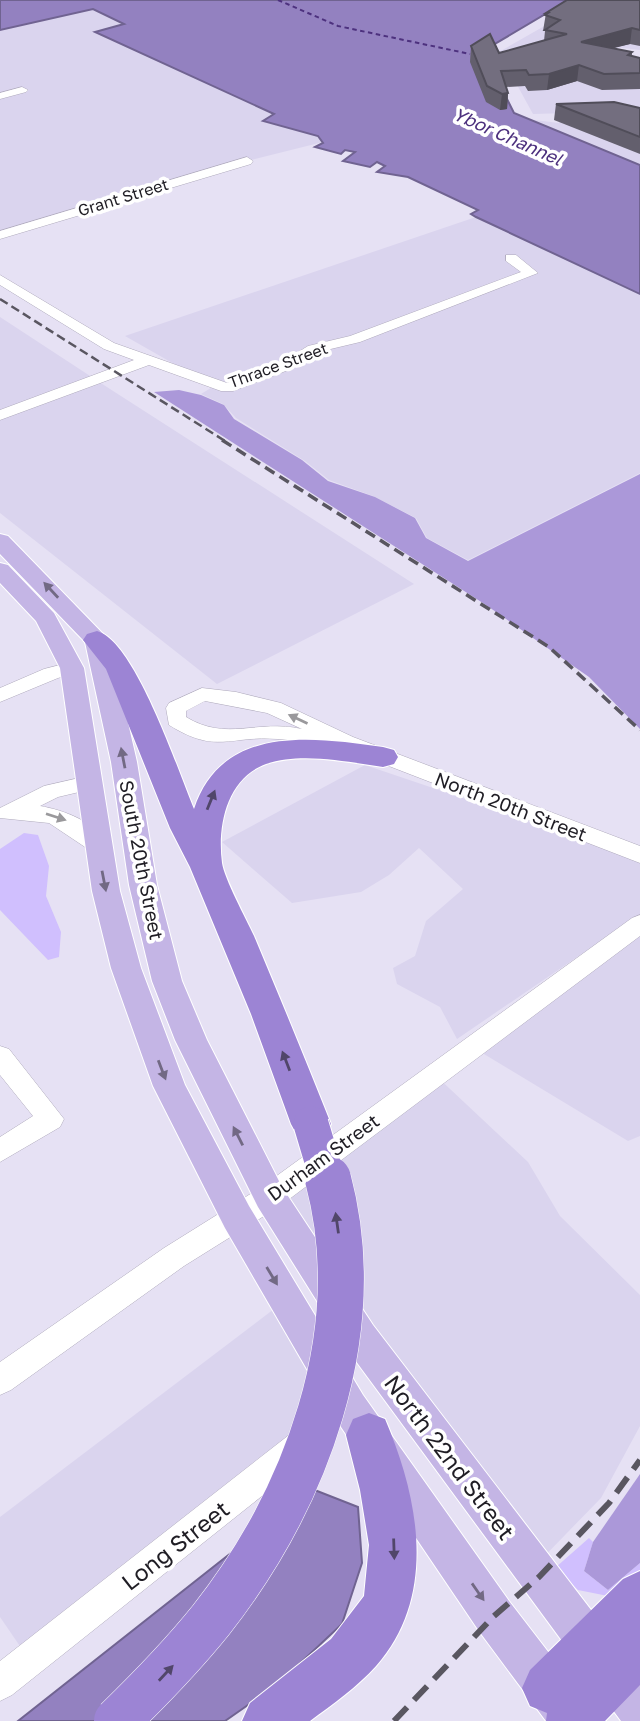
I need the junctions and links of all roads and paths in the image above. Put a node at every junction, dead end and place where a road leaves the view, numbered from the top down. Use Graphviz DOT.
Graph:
graph roads {
  1 [pos="22,90"];
  2 [pos="0,96"];
  3 [pos="247,161"];
  4 [pos="0,235"];
  5 [pos="511,258"];
  6 [pos="0,279"];
  7 [pos="146,361"];
  8 [pos="0,415"];
  9 [pos="0,541"];
  10 [pos="4,579"];
  11 [pos="97,640"];
  12 [pos="72,668"];
  13 [pos="0,696"];
  14 [pos="383,757"];
  15 [pos="88,783"];
  16 [pos="4,816"];
  17 [pos="96,843"];
  18 [pos="640,855"];
  19 [pos="207,867"];
  20 [pos="640,924"];
  21 [pos="164,970"];
  22 [pos="0,1056"];
  23 [pos="0,1151"];
  24 [pos="253,1207"];
  25 [pos="0,1380"];
  26 [pos="360,1421"];
  27 [pos="640,1596"];
  28 [pos="621,1671"];
  29 [pos="0,1683"];
  30 [pos="564,1709"];
  31 [pos="117,1721"];
  32 [pos="268,1721"];
  1 -- 2 [label="street"];
  3 -- 4 [label="street, Grant Street"];
  5 -- 7 [label="street, Thrace Street"];
  6 -- 7 [label="street"];
  7 -- 8 [label="street"];
  11 -- 9 [label="main road, one-way"];
  10 -- 12 [label="main road, South 20th Street"];
  11 -- 19 [label="highway"];
  21 -- 11 [label="main road, South 20th Street, one-way"];
  12 -- 13 [label="street"];
  12 -- 15 [label="main road, South 20th Street"];
  14 -- 14 [label="street, North 20th Street, one-way"];
  14 -- 18 [label="street, North 20th Street"];
  19 -- 14 [label="highway, one-way"];
  15 -- 16 [label="street"];
  15 -- 17 [label="main road, South 20th Street"];
  15 -- 21 [label="main road"];
  16 -- 17 [label="street, one-way"];
  17 -- 24 [label="main road, South 20th Street, one-way"];
  31 -- 19 [label="highway, one-way, bridge"];
  20 -- 24 [label="street, Durham Street"];
  24 -- 21 [label="main road, South 20th Street, one-way"];
  22 -- 23 [label="street"];
  24 -- 25 [label="street, Durham Street"];
  24 -- 26 [label="main road, one-way"];
  24 -- 28 [label="main road, North 22nd Street"];
  26 -- 29 [label="street, Long Street"];
  26 -- 30 [label="main road, one-way"];
  26 -- 32 [label="highway, one-way"];
  27 -- 28 [label="highway"];
  28 -- 30 [label="highway"];
}
